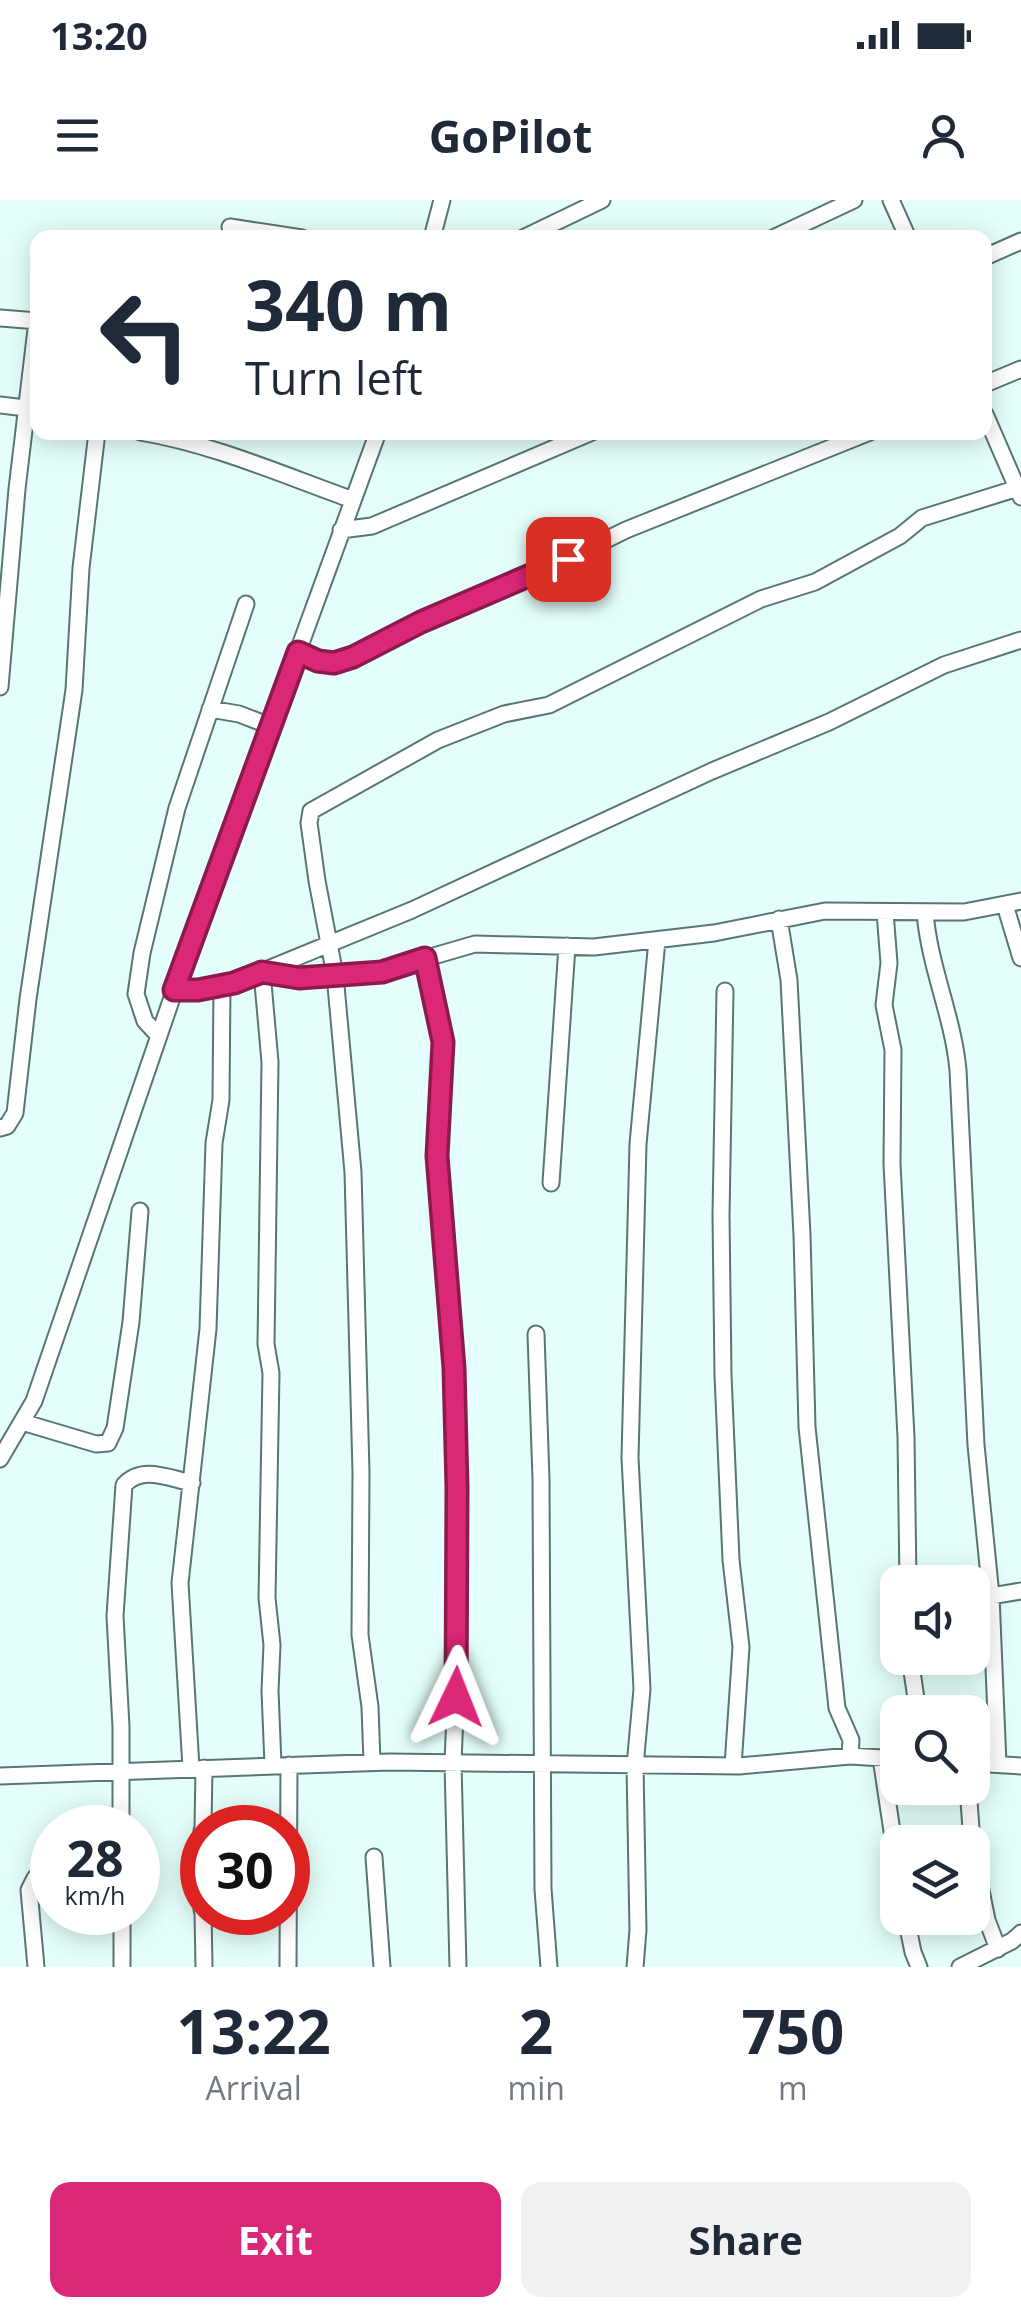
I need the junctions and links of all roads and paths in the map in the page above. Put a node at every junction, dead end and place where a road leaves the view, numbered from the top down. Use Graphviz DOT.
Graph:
graph roads {
  1 [pos="442,200"];
  2 [pos="602,200"];
  3 [pos="854,200"];
  4 [pos="891,200"];
  5 [pos="230,227"];
  6 [pos="250,230"];
  7 [pos="434,230"];
  8 [pos="540,230"];
  9 [pos="790,230"];
  10 [pos="904,230"];
  11 [pos="1021,241"];
  12 [pos="992,254"];
  13 [pos="0,318"];
  14 [pos="30,320"];
  15 [pos="1021,368"];
  16 [pos="992,381"];
  17 [pos="0,405"];
  18 [pos="30,409"];
  19 [pos="30,424"];
  20 [pos="992,429"];
  21 [pos="96,440"];
  22 [pos="179,440"];
  23 [pos="375,440"];
  24 [pos="573,440"];
  25 [pos="850,440"];
  26 [pos="1020,491"];
  27 [pos="353,500"];
  28 [pos="341,530"];
  29 [pos="246,604"];
  30 [pos="1021,640"];
  31 [pos="298,652"];
  32 [pos="0,686"];
  33 [pos="210,710"];
  34 [pos="270,726"];
  35 [pos="1013,903"];
  36 [pos="885,912"];
  37 [pos="925,912"];
  38 [pos="779,919"];
  39 [pos="657,940"];
  40 [pos="328,944"];
  41 [pos="567,946"];
  42 [pos="425,958"];
  43 [pos="1021,958"];
  44 [pos="262,972"];
  45 [pos="336,975"];
  46 [pos="222,986"];
  47 [pos="174,990"];
  48 [pos="725,991"];
  49 [pos="158,1035"];
  50 [pos="0,1128"];
  51 [pos="551,1183"];
  52 [pos="140,1210"];
  53 [pos="536,1334"];
  54 [pos="22,1422"];
  55 [pos="0,1460"];
  56 [pos="192,1482"];
  57 [pos="908,1565"];
  58 [pos="1021,1591"];
  59 [pos="991,1596"];
  60 [pos="850,1756"];
  61 [pos="880,1758"];
  62 [pos="372,1762"];
  63 [pos="452,1763"];
  64 [pos="990,1764"];
  65 [pos="998,1764"];
  66 [pos="281,1765"];
  67 [pos="540,1765"];
  68 [pos="635,1766"];
  69 [pos="733,1766"];
  70 [pos="1021,1766"];
  71 [pos="197,1768"];
  72 [pos="120,1772"];
  73 [pos="0,1776"];
  74 [pos="121,1805"];
  75 [pos="200,1805"];
  76 [pos="374,1857"];
  77 [pos="990,1928"];
  78 [pos="1021,1933"];
  79 [pos="33,1935"];
  80 [pos="122,1935"];
  81 [pos="203,1935"];
  82 [pos="910,1935"];
  83 [pos="998,1950"];
  84 [pos="36,1967"];
  85 [pos="122,1967"];
  86 [pos="204,1967"];
  87 [pos="288,1967"];
  88 [pos="382,1967"];
  89 [pos="458,1967"];
  90 [pos="549,1967"];
  91 [pos="635,1967"];
  92 [pos="920,1967"];
  93 [pos="960,1967"];
  1 -- 7 [label="street"];
  2 -- 8 [label="street"];
  3 -- 9 [label="street"];
  4 -- 10 [label="street"];
  5 -- 6 [label="street"];
  11 -- 12 [label="street"];
  13 -- 14 [label="street"];
  15 -- 16 [label="street"];
  17 -- 18 [label="street"];
  19 -- 32 [label="street"];
  20 -- 26 [label="street"];
  21 -- 50 [label="street"];
  22 -- 27 [label="street"];
  23 -- 27 [label="street"];
  24 -- 28 [label="street"];
  25 -- 31 [label="street"];
  26 -- 40 [label="street"];
  27 -- 28 [label="street"];
  28 -- 31 [label="street"];
  29 -- 33 [label="street"];
  30 -- 40 [label="street"];
  31 -- 34 [label="street"];
  33 -- 34 [label="street"];
  33 -- 49 [label="street"];
  34 -- 47 [label="street"];
  35 -- 37 [label="street"];
  35 -- 43 [label="street"];
  36 -- 37 [label="street"];
  36 -- 38 [label="street"];
  36 -- 57 [label="street"];
  37 -- 59 [label="street"];
  38 -- 39 [label="street"];
  38 -- 60 [label="street"];
  39 -- 41 [label="street"];
  39 -- 68 [label="street"];
  40 -- 44 [label="street"];
  40 -- 45 [label="street"];
  41 -- 42 [label="street"];
  41 -- 51 [label="street"];
  42 -- 45 [label="street"];
  42 -- 63 [label="street"];
  44 -- 45 [label="street"];
  44 -- 46 [label="street"];
  44 -- 66 [label="street"];
  45 -- 62 [label="street"];
  46 -- 47 [label="street"];
  46 -- 56 [label="street"];
  47 -- 49 [label="street"];
  48 -- 69 [label="street"];
  49 -- 54 [label="street"];
  52 -- 54 [label="street"];
  53 -- 67 [label="street"];
  54 -- 55 [label="street"];
  56 -- 71 [label="street"];
  56 -- 72 [label="street"];
  58 -- 59 [label="street"];
  59 -- 65 [label="street"];
  60 -- 61 [label="street"];
  60 -- 69 [label="street"];
  62 -- 63 [label="street"];
  62 -- 66 [label="street"];
  63 -- 67 [label="street"];
  63 -- 89 [label="street"];
  64 -- 65 [label="street"];
  65 -- 70 [label="street"];
  66 -- 71 [label="street"];
  66 -- 87 [label="street"];
  67 -- 68 [label="street"];
  67 -- 90 [label="street"];
  68 -- 69 [label="street"];
  68 -- 91 [label="street"];
  71 -- 72 [label="street"];
  71 -- 75 [label="street"];
  72 -- 73 [label="street"];
  72 -- 74 [label="street"];
  76 -- 88 [label="street"];
  77 -- 83 [label="street"];
  78 -- 83 [label="street"];
  79 -- 84 [label="street"];
  80 -- 85 [label="street"];
  81 -- 86 [label="street"];
  82 -- 92 [label="street"];
  83 -- 93 [label="street"];
}
